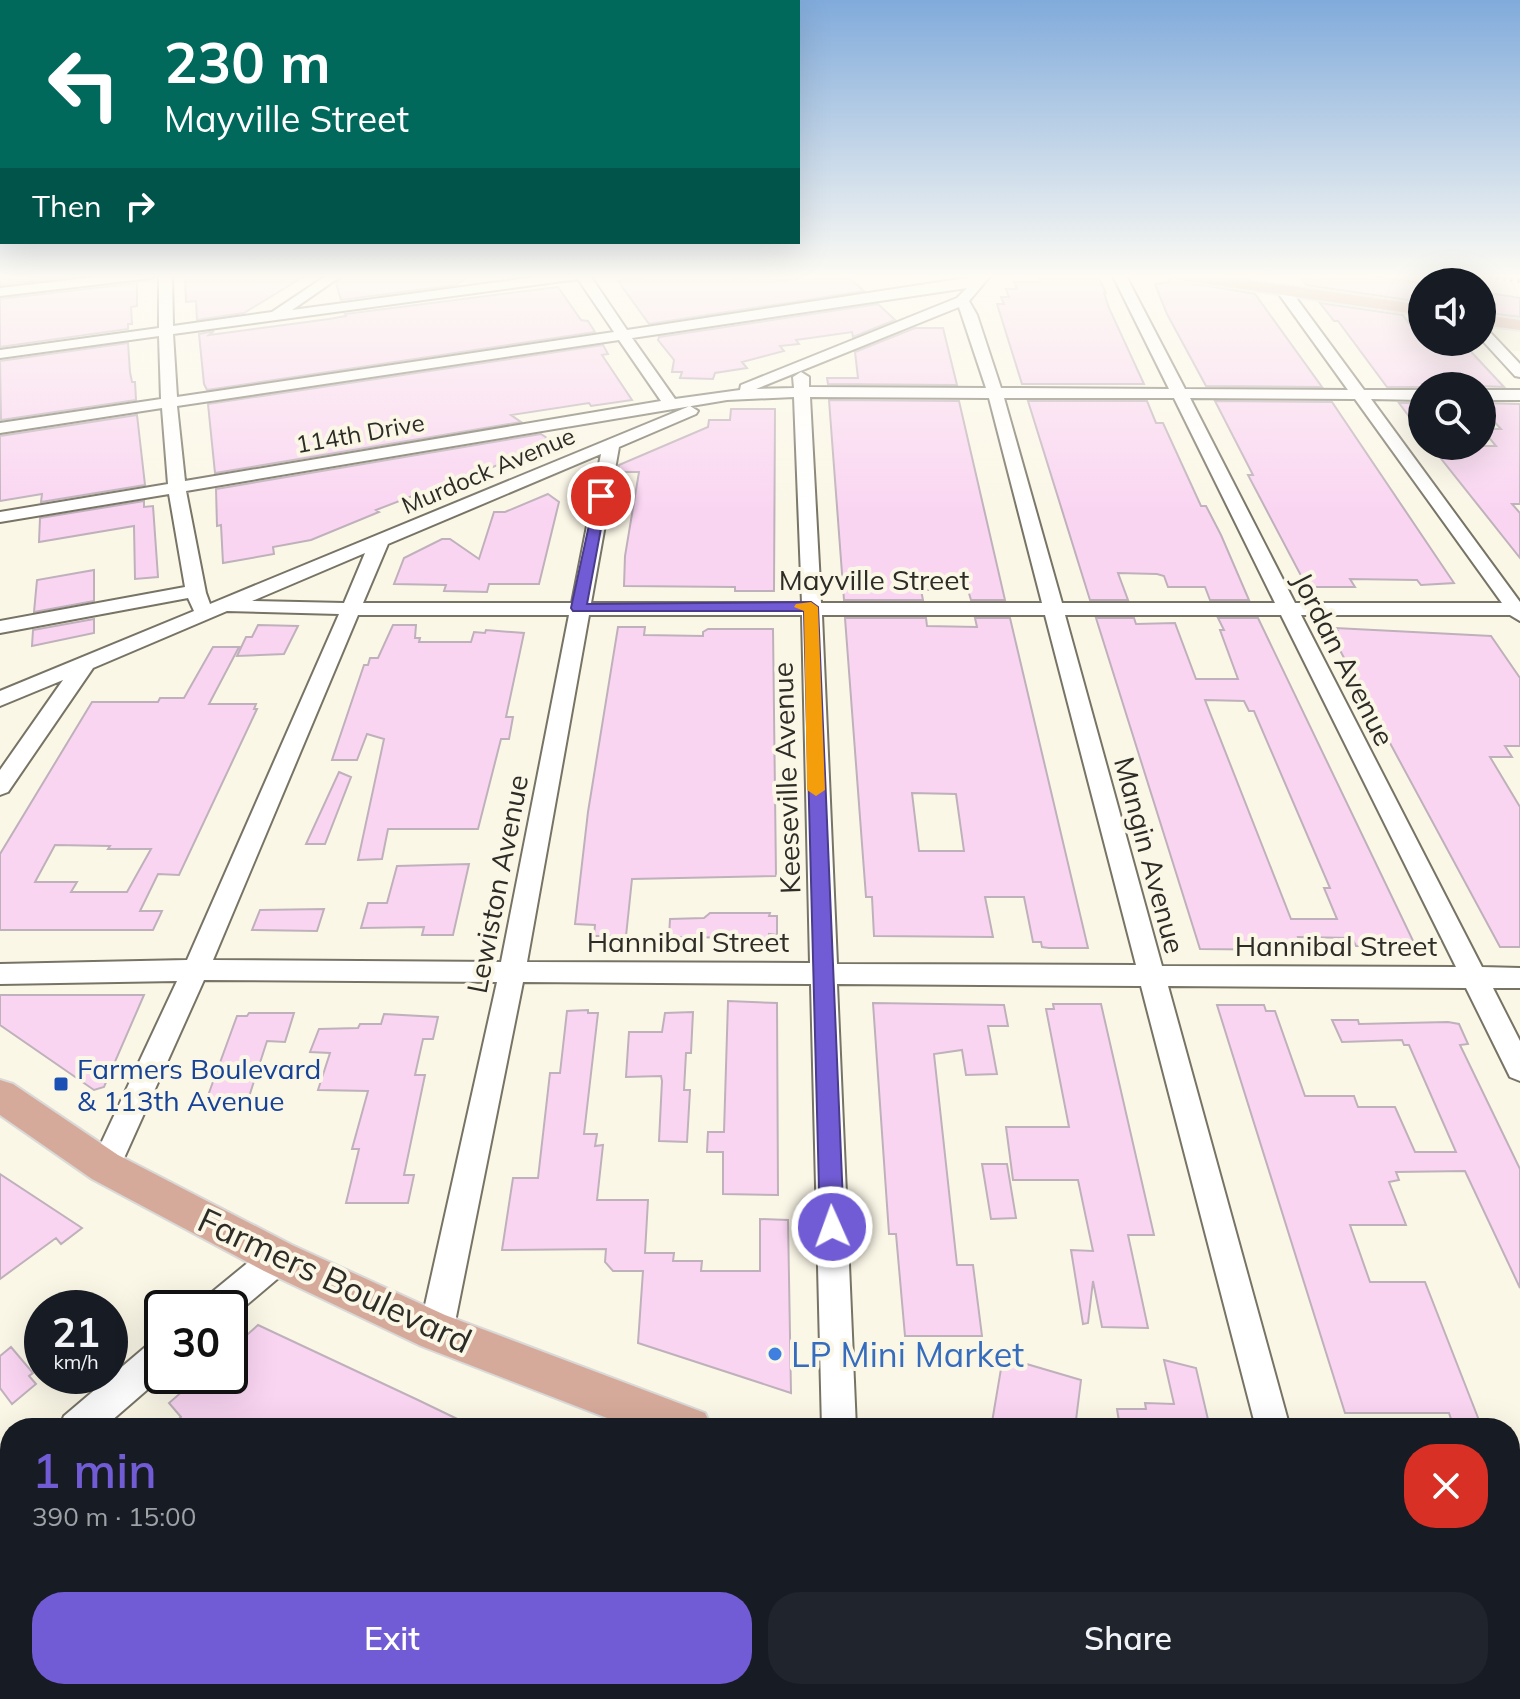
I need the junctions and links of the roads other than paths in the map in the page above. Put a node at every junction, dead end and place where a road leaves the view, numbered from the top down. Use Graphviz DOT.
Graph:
graph roads {
  1 [pos="167,353"];
  2 [pos="497,353"];
  3 [pos="637,353"];
  4 [pos="832,353"];
  5 [pos="982,353"];
  6 [pos="1160,353"];
  7 [pos="1329,353"];
  8 [pos="1502,353"];
  9 [pos="801,366"];
  10 [pos="1520,373"];
  11 [pos="801,392"];
  12 [pos="727,395"];
  13 [pos="995,395"];
  14 [pos="1182,395"];
  15 [pos="1360,395"];
  16 [pos="1408,395"];
  17 [pos="1496,395"];
  18 [pos="1520,395"];
  19 [pos="170,403"];
  20 [pos="671,404"];
  21 [pos="0,428"];
  22 [pos="611,444"];
  23 [pos="177,489"];
  24 [pos="0,517"];
  25 [pos="379,543"];
  26 [pos="193,591"];
  27 [pos="228,606"];
  28 [pos="811,607"];
  29 [pos="579,608"];
  30 [pos="1051,608"];
  31 [pos="1287,608"];
  32 [pos="353,609"];
  33 [pos="1519,611"];
  34 [pos="205,615"];
  35 [pos="0,627"];
  36 [pos="85,665"];
  37 [pos="0,699"];
  38 [pos="0,787"];
  39 [pos="195,970"];
  40 [pos="512,973"];
  41 [pos="823,973"];
  42 [pos="0,974"];
  43 [pos="1152,975"];
  44 [pos="1474,978"];
  45 [pos="1520,978"];
  46 [pos="1520,1069"];
  47 [pos="3,1102"];
  48 [pos="105,1167"];
  49 [pos="278,1258"];
  50 [pos="240,1290"];
  51 [pos="436,1332"];
  52 [pos="144,1370"];
  53 [pos="88,1418"];
  54 [pos="628,1418"];
  55 [pos="839,1418"];
  56 [pos="1270,1418"];
  1 -- 19 [label="street"];
  2 -- 19 [label="street"];
  3 -- 20 [label="street"];
  4 -- 9 [label="street, Murdock Avenue"];
  5 -- 13 [label="street, Mangin Avenue"];
  6 -- 14 [label="street, Jordan Avenue"];
  7 -- 15 [label="street"];
  8 -- 10 [label="street"];
  9 -- 11 [label="street, Keeseville Avenue"];
  9 -- 12 [label="street, Murdock Avenue"];
  11 -- 12 [label="street"];
  11 -- 13 [label="street"];
  11 -- 28 [label="street, Keeseville Avenue"];
  12 -- 20 [label="street, 114th Drive"];
  12 -- 22 [label="street, Murdock Avenue"];
  13 -- 14 [label="street"];
  13 -- 30 [label="street, Mangin Avenue"];
  14 -- 15 [label="street"];
  14 -- 31 [label="street, Jordan Avenue"];
  15 -- 16 [label="street"];
  15 -- 33 [label="street"];
  17 -- 18 [label="street"];
  19 -- 21 [label="street"];
  19 -- 23 [label="street"];
  20 -- 23 [label="street, 114th Drive"];
  22 -- 25 [label="street, Murdock Avenue"];
  22 -- 29 [label="street, Lewiston Avenue"];
  23 -- 24 [label="street, 114th Drive"];
  23 -- 26 [label="street"];
  25 -- 27 [label="street, Murdock Avenue"];
  25 -- 32 [label="street"];
  26 -- 34 [label="street"];
  26 -- 35 [label="street"];
  27 -- 32 [label="street, Mayville Street"];
  27 -- 34 [label="street, Murdock Avenue"];
  28 -- 29 [label="street, Mayville Street"];
  28 -- 30 [label="street, Mayville Street"];
  28 -- 41 [label="street, Keeseville Avenue"];
  29 -- 32 [label="street, Mayville Street"];
  29 -- 40 [label="street, Lewiston Avenue"];
  30 -- 31 [label="street, Mayville Street"];
  30 -- 43 [label="street, Mangin Avenue"];
  31 -- 33 [label="street, Mayville Street"];
  31 -- 44 [label="street, Jordan Avenue"];
  32 -- 39 [label="street"];
  34 -- 36 [label="street, Murdock Avenue"];
  36 -- 37 [label="street, Murdock Avenue"];
  36 -- 38 [label="street"];
  39 -- 40 [label="street, Hannibal Street"];
  39 -- 42 [label="street, Hannibal Street"];
  39 -- 48 [label="street"];
  40 -- 41 [label="street, Hannibal Street"];
  40 -- 51 [label="street, Lewiston Avenue"];
  41 -- 43 [label="street, Hannibal Street"];
  41 -- 55 [label="street, Keeseville Avenue"];
  43 -- 44 [label="street, Hannibal Street"];
  43 -- 56 [label="street, Mangin Avenue"];
  44 -- 45 [label="street, Hannibal Street"];
  44 -- 46 [label="street, Jordan Avenue"];
  47 -- 48 [label="main road, Farmers Boulevard"];
  48 -- 49 [label="main road, Farmers Boulevard"];
  49 -- 50 [label="street"];
  49 -- 51 [label="main road, Farmers Boulevard"];
  51 -- 54 [label="main road, Farmers Boulevard"];
  52 -- 53 [label="street"];
}
